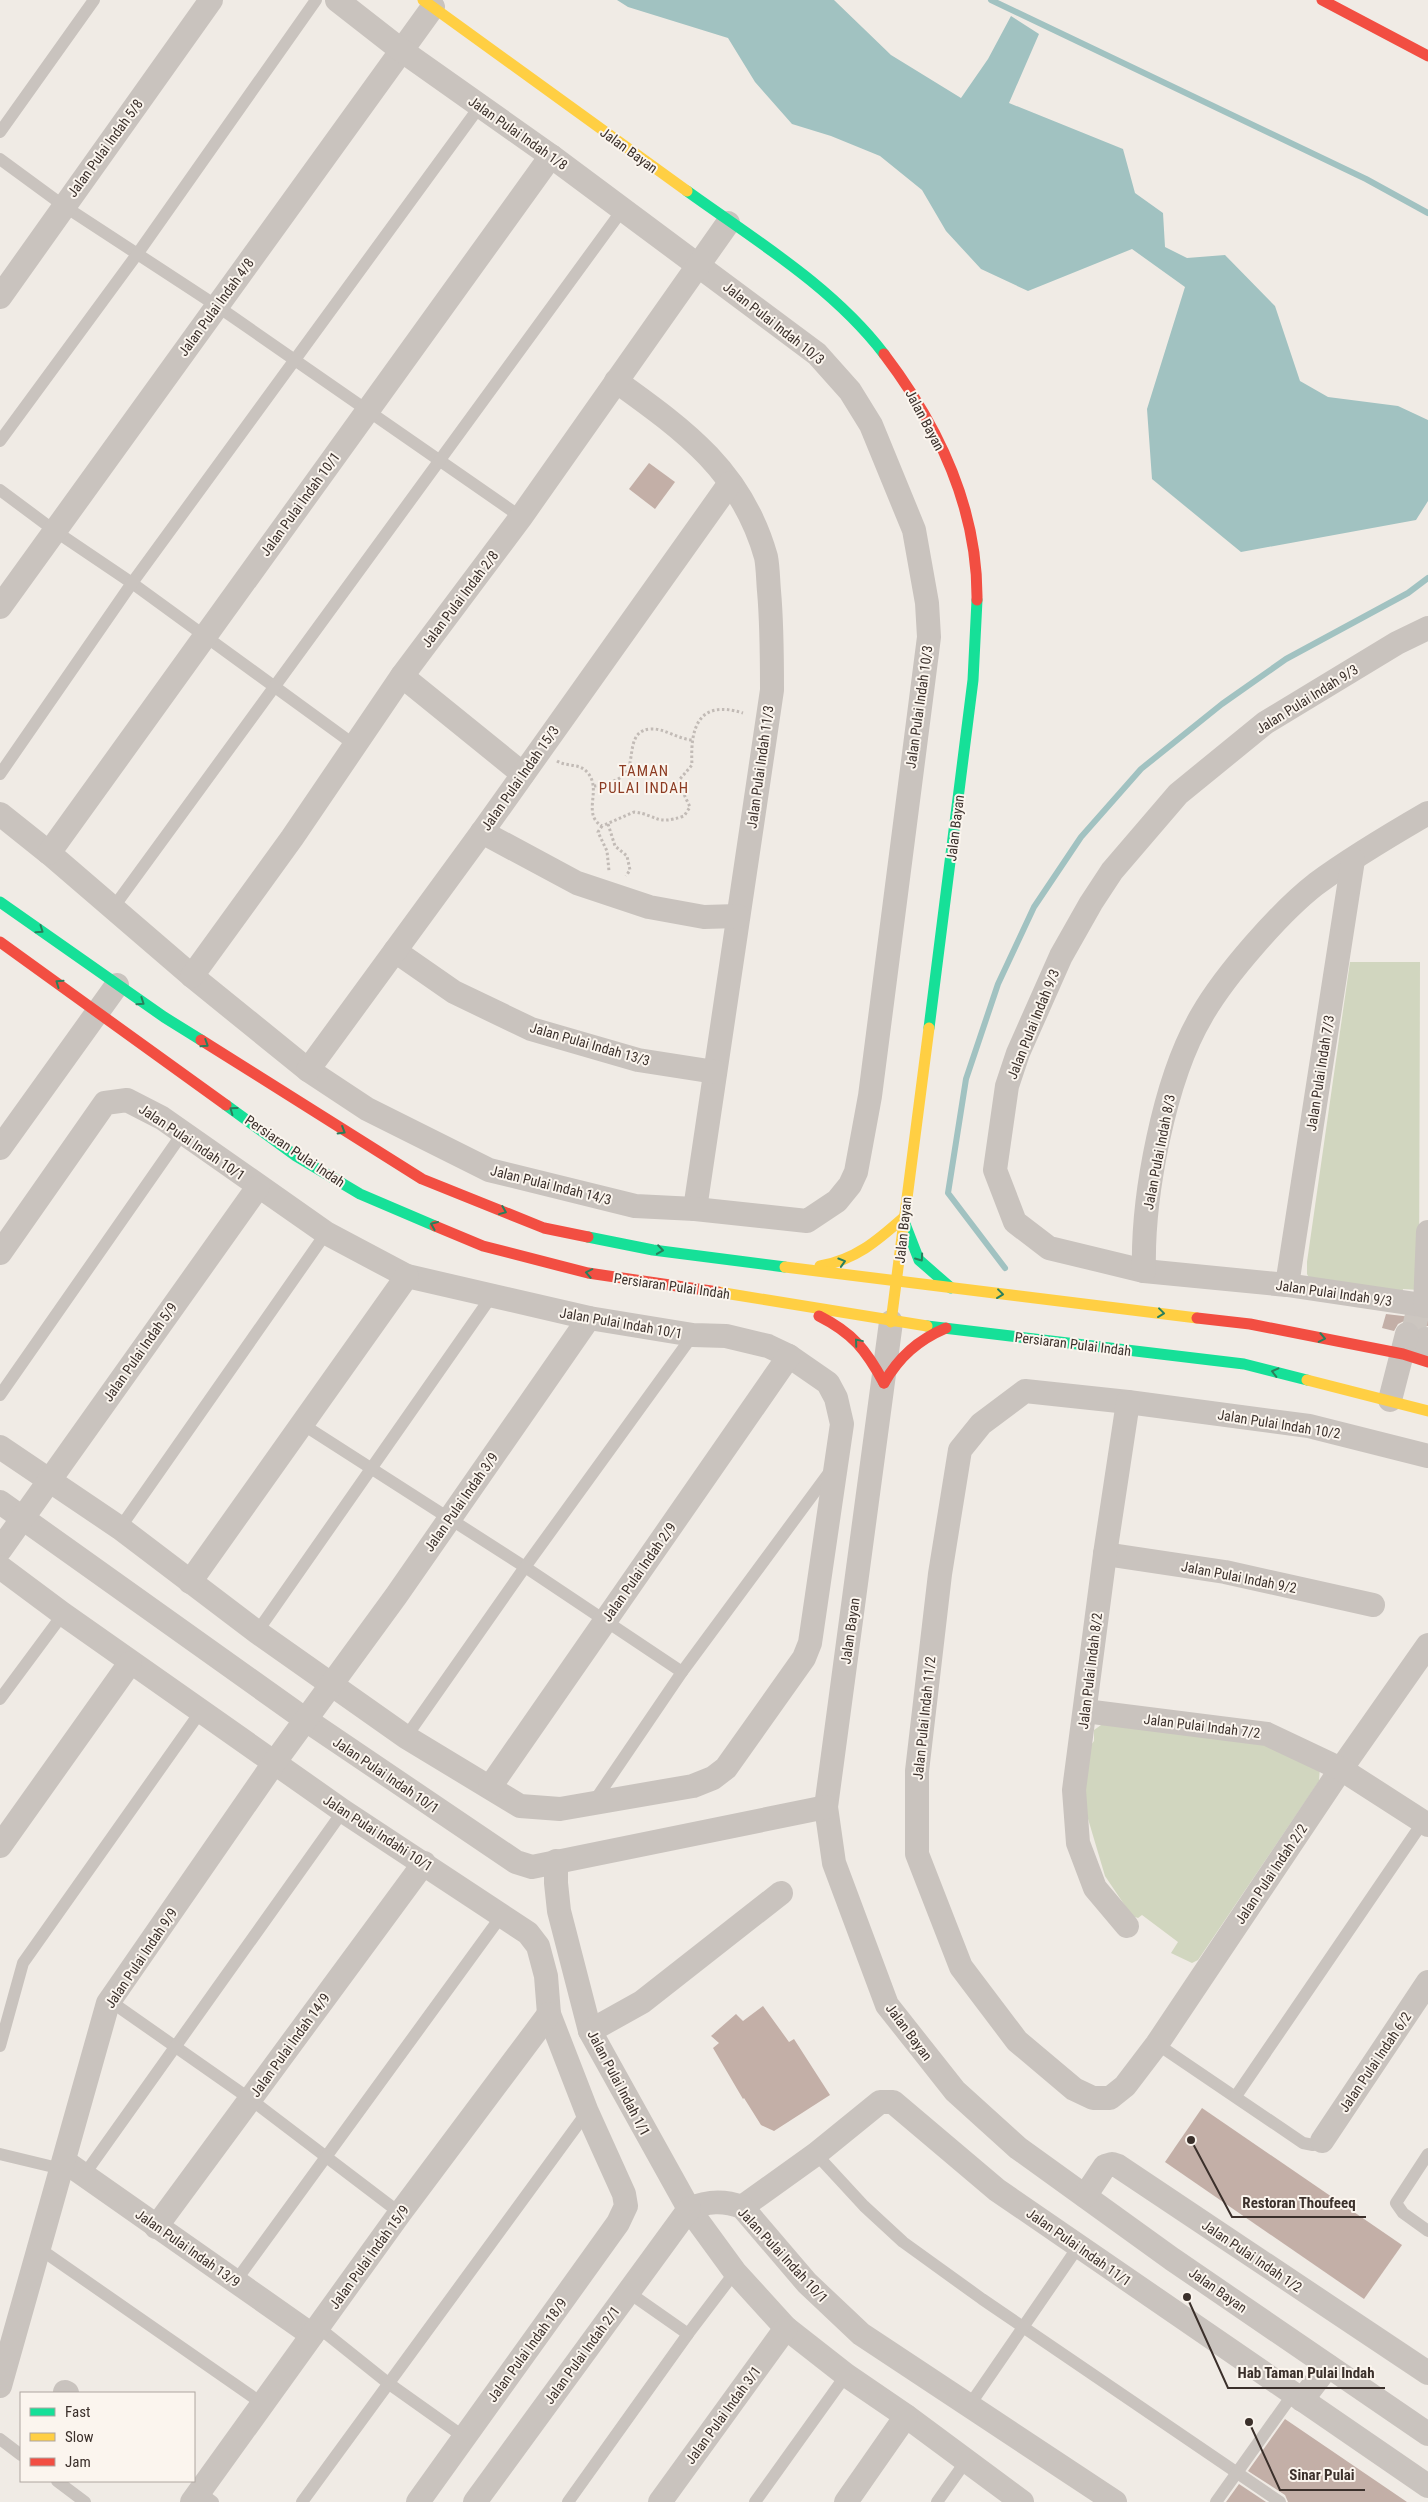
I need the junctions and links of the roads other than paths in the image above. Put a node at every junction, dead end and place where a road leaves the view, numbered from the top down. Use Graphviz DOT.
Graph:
graph roads {
  1 [pos="94,0"];
  2 [pos="211,0"];
  3 [pos="316,0"];
  4 [pos="337,0"];
  5 [pos="1322,0"];
  6 [pos="428,4"];
  7 [pos="401,50"];
  8 [pos="1428,56"];
  9 [pos="480,106"];
  10 [pos="0,132"];
  11 [pos="551,156"];
  12 [pos="0,159"];
  13 [pos="64,206"];
  14 [pos="623,210"];
  15 [pos="728,223"];
  16 [pos="138,253"];
  17 [pos="699,264"];
  18 [pos="0,297"];
  19 [pos="217,306"];
  20 [pos="295,360"];
  21 [pos="616,382"];
  22 [pos="368,412"];
  23 [pos="0,441"];
  24 [pos="440,462"];
  25 [pos="730,483"];
  26 [pos="0,490"];
  27 [pos="521,517"];
  28 [pos="55,531"];
  29 [pos="132,583"];
  30 [pos="0,607"];
  31 [pos="1428,628"];
  32 [pos="205,636"];
  33 [pos="402,676"];
  34 [pos="276,687"];
  35 [pos="356,746"];
  36 [pos="0,774"];
  37 [pos="523,774"];
  38 [pos="1428,813"];
  39 [pos="0,814"];
  40 [pos="482,832"];
  41 [pos="49,853"];
  42 [pos="1353,860"];
  43 [pos="0,902"];
  44 [pos="114,908"];
  45 [pos="738,916"];
  46 [pos="0,942"];
  47 [pos="395,951"];
  48 [pos="192,976"];
  49 [pos="117,985"];
  50 [pos="99,1012"];
  51 [pos="308,1070"];
  52 [pos="715,1072"];
  53 [pos="182,1134"];
  54 [pos="0,1148"];
  55 [pos="856,1172"];
  56 [pos="258,1186"];
  57 [pos="695,1209"];
  58 [pos="903,1218"];
  59 [pos="326,1232"];
  60 [pos="1428,1232"];
  61 [pos="0,1253"];
  62 [pos="794,1268"];
  63 [pos="1144,1271"];
  64 [pos="407,1276"];
  65 [pos="897,1282"];
  66 [pos="1287,1285"];
  67 [pos="951,1288"];
  68 [pos="491,1297"];
  69 [pos="793,1304"];
  70 [pos="589,1318"];
  71 [pos="891,1322"];
  72 [pos="946,1328"];
  73 [pos="1418,1331"];
  74 [pos="693,1336"];
  75 [pos="790,1356"];
  76 [pos="884,1383"];
  77 [pos="0,1395"];
  78 [pos="1128,1402"];
  79 [pos="1397,1402"];
  80 [pos="1428,1411"];
  81 [pos="302,1424"];
  82 [pos="0,1447"];
  83 [pos="1428,1456"];
  84 [pos="837,1462"];
  85 [pos="372,1468"];
  86 [pos="50,1480"];
  87 [pos="0,1502"];
  88 [pos="23,1518"];
  89 [pos="450,1519"];
  90 [pos="120,1528"];
  91 [pos="0,1550"];
  92 [pos="1105,1554"];
  93 [pos="0,1567"];
  94 [pos="525,1568"];
  95 [pos="190,1582"];
  96 [pos="1373,1605"];
  97 [pos="62,1614"];
  98 [pos="604,1622"];
  99 [pos="258,1632"];
  100 [pos="1428,1645"];
  101 [pos="130,1662"];
  102 [pos="682,1672"];
  103 [pos="332,1685"];
  104 [pos="0,1699"];
  105 [pos="1085,1711"];
  106 [pos="201,1712"];
  107 [pos="306,1720"];
  108 [pos="406,1737"];
  109 [pos="274,1763"];
  110 [pos="1341,1768"];
  111 [pos="490,1787"];
  112 [pos="592,1804"];
  113 [pos="826,1807"];
  114 [pos="343,1811"];
  115 [pos="1426,1821"];
  116 [pos="0,1846"];
  117 [pos="556,1861"];
  118 [pos="424,1863"];
  119 [pos="781,1893"];
  120 [pos="502,1915"];
  121 [pos="1127,1926"];
  122 [pos="1428,1982"];
  123 [pos="110,2001"];
  124 [pos="549,2014"];
  125 [pos="590,2031"];
  126 [pos="1157,2044"];
  127 [pos="0,2046"];
  128 [pos="176,2046"];
  129 [pos="1236,2096"];
  130 [pos="1110,2098"];
  131 [pos="250,2099"];
  132 [pos="587,2112"];
  133 [pos="1322,2141"];
  134 [pos="0,2154"];
  135 [pos="816,2154"];
  136 [pos="1428,2154"];
  137 [pos="328,2157"];
  138 [pos="63,2165"];
  139 [pos="84,2175"];
  140 [pos="624,2194"];
  141 [pos="1085,2196"];
  142 [pos="742,2207"];
  143 [pos="689,2209"];
  144 [pos="400,2213"];
  145 [pos="156,2227"];
  146 [pos="1428,2231"];
  147 [pos="1078,2247"];
  148 [pos="40,2249"];
  149 [pos="735,2272"];
  150 [pos="235,2282"];
  151 [pos="628,2292"];
  152 [pos="1024,2327"];
  153 [pos="786,2328"];
  154 [pos="315,2331"];
  155 [pos="688,2334"];
  156 [pos="1328,2366"];
  157 [pos="1428,2373"];
  158 [pos="846,2375"];
  159 [pos="388,2383"];
  160 [pos="0,2386"];
  161 [pos="1298,2397"];
  162 [pos="263,2404"];
  163 [pos="969,2406"];
  164 [pos="906,2416"];
  165 [pos="1428,2434"];
  166 [pos="464,2437"];
  167 [pos="0,2439"];
  168 [pos="20,2454"];
  169 [pos="966,2461"];
  170 [pos="1237,2472"];
  171 [pos="58,2482"];
  172 [pos="1428,2486"];
  173 [pos="198,2494"];
  174 [pos="85,2502"];
  175 [pos="302,2502"];
  176 [pos="418,2502"];
  177 [pos="475,2502"];
  178 [pos="568,2502"];
  179 [pos="660,2502"];
  180 [pos="755,2502"];
  181 [pos="846,2502"];
  182 [pos="937,2502"];
  183 [pos="1022,2502"];
  184 [pos="1115,2502"];
  185 [pos="1216,2502"];
  186 [pos="1280,2502"];
  1 -- 10 [label="lane"];
  2 -- 13 [label="street, Jalan Pulai Indah 5/8"];
  3 -- 16 [label="lane"];
  4 -- 7 [label="street, Jalan Pulai Indah 1/8"];
  5 -- 8 [label="main road"];
  6 -- 7 [label="street, Jalan Pulai Indah 4/8"];
  6 -- 15 [label="main road, Jalan Bayan"];
  7 -- 9 [label="street, Jalan Pulai Indah 1/8"];
  7 -- 19 [label="street, Jalan Pulai Indah 4/8"];
  9 -- 11 [label="street, Jalan Pulai Indah 1/8"];
  9 -- 20 [label="lane"];
  11 -- 14 [label="street, Jalan Pulai Indah 1/8"];
  11 -- 22 [label="street, Jalan Pulai Indah 10/1"];
  12 -- 13 [label="lane"];
  13 -- 16 [label="lane"];
  13 -- 18 [label="street, Jalan Pulai Indah 5/8"];
  14 -- 17 [label="street, Jalan Pulai Indah 1/8"];
  14 -- 24 [label="lane"];
  15 -- 17 [label="street, Jalan Pulai Indah 2/8"];
  15 -- 58 [label="main road, Jalan Bayan"];
  16 -- 19 [label="lane"];
  16 -- 23 [label="lane"];
  17 -- 21 [label="street, Jalan Pulai Indah 2/8"];
  17 -- 55 [label="street, Jalan Pulai Indah 10/3"];
  19 -- 20 [label="lane"];
  19 -- 28 [label="street, Jalan Pulai Indah 4/8"];
  20 -- 22 [label="lane"];
  20 -- 29 [label="lane"];
  21 -- 25 [label="street, Jalan Pulai Indah 11/3"];
  21 -- 27 [label="street, Jalan Pulai Indah 2/8"];
  22 -- 24 [label="lane"];
  22 -- 32 [label="street, Jalan Pulai Indah 10/1"];
  24 -- 27 [label="lane"];
  24 -- 34 [label="lane"];
  25 -- 37 [label="street, Jalan Pulai Indah 15/3"];
  25 -- 45 [label="street, Jalan Pulai Indah 11/3"];
  26 -- 28 [label="lane"];
  27 -- 33 [label="street, Jalan Pulai Indah 2/8"];
  28 -- 29 [label="lane"];
  28 -- 30 [label="street, Jalan Pulai Indah 4/8"];
  29 -- 32 [label="lane"];
  29 -- 36 [label="lane"];
  31 -- 63 [label="street, Jalan Pulai Indah 9/3"];
  32 -- 34 [label="lane"];
  32 -- 41 [label="street, Jalan Pulai Indah 10/1"];
  33 -- 35 [label="street, Jalan Pulai Indah 2/8"];
  33 -- 37 [label="street"];
  34 -- 35 [label="lane"];
  34 -- 44 [label="lane"];
  35 -- 48 [label="street, Jalan Pulai Indah 2/8"];
  37 -- 40 [label="street, Jalan Pulai Indah 15/3"];
  38 -- 42 [label="street, Jalan Pulai Indah 8/3"];
  39 -- 41 [label="street"];
  40 -- 45 [label="street"];
  40 -- 47 [label="street, Jalan Pulai Indah 15/3"];
  41 -- 44 [label="street"];
  42 -- 63 [label="street, Jalan Pulai Indah 8/3"];
  42 -- 66 [label="street, Jalan Pulai Indah 7/3"];
  43 -- 49 [label="main road, one-way"];
  44 -- 48 [label="street"];
  45 -- 52 [label="street, Jalan Pulai Indah 11/3"];
  50 -- 46 [label="main road, Persiaran Pulai Indah, one-way"];
  47 -- 51 [label="street, Jalan Pulai Indah 15/3"];
  47 -- 52 [label="street, Jalan Pulai Indah 13/3"];
  48 -- 51 [label="street, Jalan Pulai Indah 14/3"];
  49 -- 50 [label="street"];
  49 -- 62 [label="main road, one-way"];
  50 -- 54 [label="street"];
  69 -- 50 [label="main road, Persiaran Pulai Indah, one-way"];
  51 -- 57 [label="street, Jalan Pulai Indah 14/3"];
  52 -- 57 [label="street, Jalan Pulai Indah 11/3"];
  53 -- 56 [label="street, Jalan Pulai Indah 10/1"];
  53 -- 61 [label="street, Jalan Pulai Indah 10/1"];
  53 -- 77 [label="lane"];
  55 -- 57 [label="street, Jalan Pulai Indah 14/3"];
  56 -- 59 [label="street, Jalan Pulai Indah 10/1"];
  56 -- 86 [label="street, Jalan Pulai Indah 5/9"];
  62 -- 58 [label="main road, one-way"];
  58 -- 65 [label="main road, Jalan Bayan"];
  58 -- 67 [label="main road, one-way"];
  59 -- 64 [label="street, Jalan Pulai Indah 10/1"];
  59 -- 90 [label="lane"];
  60 -- 73 [label="street"];
  62 -- 65 [label="main road"];
  63 -- 66 [label="street, Jalan Pulai Indah 9/3"];
  64 -- 68 [label="street, Jalan Pulai Indah 10/1"];
  64 -- 81 [label="street"];
  65 -- 67 [label="main road"];
  65 -- 71 [label="main road, Jalan Bayan"];
  66 -- 73 [label="street, Jalan Pulai Indah 9/3"];
  67 -- 73 [label="main road, one-way"];
  68 -- 70 [label="street, Jalan Pulai Indah 10/1"];
  68 -- 85 [label="lane"];
  69 -- 71 [label="main road, Persiaran Pulai Indah"];
  76 -- 69 [label="main road, one-way"];
  70 -- 74 [label="street, Jalan Pulai Indah 10/1"];
  70 -- 89 [label="street, Jalan Pulai Indah 3/9"];
  71 -- 72 [label="main road, Persiaran Pulai Indah"];
  71 -- 76 [label="street, Jalan Bayan"];
  72 -- 76 [label="main road"];
  79 -- 72 [label="main road, Persiaran Pulai Indah, one-way"];
  73 -- 79 [label="street"];
  74 -- 75 [label="street, Jalan Pulai Indah 10/1"];
  74 -- 94 [label="lane"];
  75 -- 84 [label="street, Jalan Pulai Indah 10/1"];
  75 -- 98 [label="street, Jalan Pulai Indah 2/9"];
  76 -- 113 [label="street, Jalan Bayan"];
  78 -- 83 [label="street, Jalan Pulai Indah 10/2"];
  78 -- 92 [label="street, Jalan Pulai Indah 8/2"];
  78 -- 130 [label="street, Jalan Pulai Indah 11/2"];
  79 -- 80 [label="main road, Persiaran Pulai Indah"];
  81 -- 85 [label="lane"];
  81 -- 95 [label="street"];
  82 -- 86 [label="street"];
  84 -- 102 [label="lane"];
  84 -- 112 [label="street"];
  85 -- 89 [label="lane"];
  85 -- 99 [label="lane"];
  86 -- 88 [label="street, Jalan Pulai Indah 5/9"];
  86 -- 90 [label="street"];
  87 -- 88 [label="street, Jalan Pulai Indah 10/1"];
  88 -- 91 [label="street, Jalan Pulai Indah 5/9"];
  88 -- 107 [label="street, Jalan Pulai Indah 10/1"];
  89 -- 94 [label="lane"];
  89 -- 103 [label="street, Jalan Pulai Indah 3/9"];
  90 -- 95 [label="street"];
  92 -- 96 [label="street, Jalan Pulai Indah 9/2"];
  92 -- 105 [label="street, Jalan Pulai Indah 8/2"];
  93 -- 97 [label="street, Jalan Pulai Indahi 10/1"];
  94 -- 98 [label="lane"];
  94 -- 108 [label="lane"];
  95 -- 99 [label="street"];
  97 -- 101 [label="street, Jalan Pulai Indahi 10/1"];
  97 -- 104 [label="lane"];
  98 -- 102 [label="lane"];
  98 -- 111 [label="street, Jalan Pulai Indah 2/9"];
  99 -- 103 [label="street"];
  100 -- 110 [label="street, Jalan Pulai Indah 2/2"];
  101 -- 106 [label="street, Jalan Pulai Indahi 10/1"];
  101 -- 116 [label="street"];
  102 -- 112 [label="lane"];
  103 -- 107 [label="street, Jalan Pulai Indah 9/9"];
  103 -- 108 [label="street"];
  105 -- 110 [label="street, Jalan Pulai Indah 7/2"];
  105 -- 121 [label="street, Jalan Pulai Indah 8/2"];
  106 -- 109 [label="street, Jalan Pulai Indahi 10/1"];
  106 -- 127 [label="lane"];
  107 -- 109 [label="street, Jalan Pulai Indah 9/9"];
  107 -- 117 [label="street, Jalan Pulai Indah 10/1"];
  108 -- 111 [label="street"];
  109 -- 114 [label="street, Jalan Pulai Indahi 10/1"];
  109 -- 123 [label="street, Jalan Pulai Indah 9/9"];
  110 -- 115 [label="street, Jalan Pulai Indah 7/2"];
  110 -- 126 [label="street, Jalan Pulai Indah 2/2"];
  111 -- 112 [label="street"];
  113 -- 117 [label="street, Jalan Pulai Indah 10/1"];
  113 -- 141 [label="street, Jalan Bayan"];
  114 -- 118 [label="street, Jalan Pulai Indahi 10/1"];
  114 -- 128 [label="lane"];
  115 -- 129 [label="lane"];
  117 -- 125 [label="street, Jalan Pulai Indah 1/1"];
  118 -- 120 [label="street, Jalan Pulai Indahi 10/1"];
  118 -- 131 [label="street, Jalan Pulai Indah 14/9"];
  119 -- 125 [label="street"];
  120 -- 124 [label="street, Jalan Pulai Indahi 10/1"];
  120 -- 137 [label="lane"];
  122 -- 133 [label="street, Jalan Pulai Indah 6/2"];
  123 -- 128 [label="lane"];
  123 -- 138 [label="street, Jalan Pulai Indah 9/9"];
  124 -- 132 [label="street, Jalan Pulai Indahi 10/1"];
  124 -- 144 [label="street, Jalan Pulai Indah 15/9"];
  125 -- 143 [label="street, Jalan Pulai Indah 1/1"];
  126 -- 129 [label="lane"];
  126 -- 130 [label="street, Jalan Pulai Indah 2/2"];
  128 -- 131 [label="lane"];
  128 -- 139 [label="lane"];
  129 -- 133 [label="lane"];
  131 -- 137 [label="lane"];
  131 -- 145 [label="street, Jalan Pulai Indah 14/9"];
  132 -- 140 [label="street, Jalan Pulai Indahi 10/1"];
  132 -- 159 [label="lane"];
  134 -- 138 [label="lane"];
  135 -- 142 [label="street, Jalan Pulai Indah 11/1"];
  135 -- 147 [label="street, Jalan Pulai Indah 11/1"];
  135 -- 152 [label="lane"];
  136 -- 146 [label="lane"];
  137 -- 144 [label="lane"];
  137 -- 150 [label="lane"];
  138 -- 139 [label="street, Jalan Pulai Indah 13/9"];
  138 -- 148 [label="street, Jalan Pulai Indah 9/9"];
  139 -- 145 [label="street, Jalan Pulai Indah 13/9"];
  140 -- 166 [label="street, Jalan Pulai Indah 18/9"];
  141 -- 156 [label="street, Jalan Bayan"];
  141 -- 157 [label="street, Jalan Pulai Indah 1/2"];
  142 -- 143 [label="street, Jalan Pulai Indah 10/1"];
  142 -- 163 [label="street, Jalan Pulai Indah 10/1"];
  143 -- 149 [label="street"];
  143 -- 151 [label="street, Jalan Pulai Indah 2/1"];
  144 -- 154 [label="street, Jalan Pulai Indah 15/9"];
  145 -- 150 [label="street, Jalan Pulai Indah 13/9"];
  147 -- 152 [label="lane"];
  147 -- 161 [label="street, Jalan Pulai Indah 11/1"];
  148 -- 160 [label="street, Jalan Pulai Indah 9/9"];
  148 -- 162 [label="lane"];
  149 -- 153 [label="street"];
  149 -- 155 [label="lane"];
  150 -- 154 [label="street, Jalan Pulai Indah 13/9"];
  151 -- 155 [label="lane"];
  151 -- 177 [label="street, Jalan Pulai Indah 2/1"];
  152 -- 163 [label="lane"];
  152 -- 170 [label="lane"];
  153 -- 158 [label="street"];
  153 -- 179 [label="street, Jalan Pulai Indah 3/1"];
  154 -- 159 [label="lane"];
  154 -- 162 [label="street, Jalan Pulai Indah 15/9"];
  155 -- 178 [label="lane"];
  156 -- 161 [label="street"];
  156 -- 165 [label="street, Jalan Bayan"];
  158 -- 164 [label="street"];
  158 -- 180 [label="lane"];
  159 -- 166 [label="lane"];
  159 -- 175 [label="lane"];
  161 -- 170 [label="lane"];
  161 -- 172 [label="street, Jalan Pulai Indah 11/1"];
  162 -- 173 [label="street, Jalan Pulai Indah 15/9"];
  163 -- 184 [label="street, Jalan Pulai Indah 10/1"];
  164 -- 169 [label="street"];
  164 -- 181 [label="street"];
  166 -- 176 [label="street, Jalan Pulai Indah 18/9"];
  167 -- 168 [label="lane"];
  169 -- 182 [label="lane"];
  169 -- 183 [label="street"];
  170 -- 185 [label="lane"];
  170 -- 186 [label="lane"];
  171 -- 174 [label="lane"];
}
